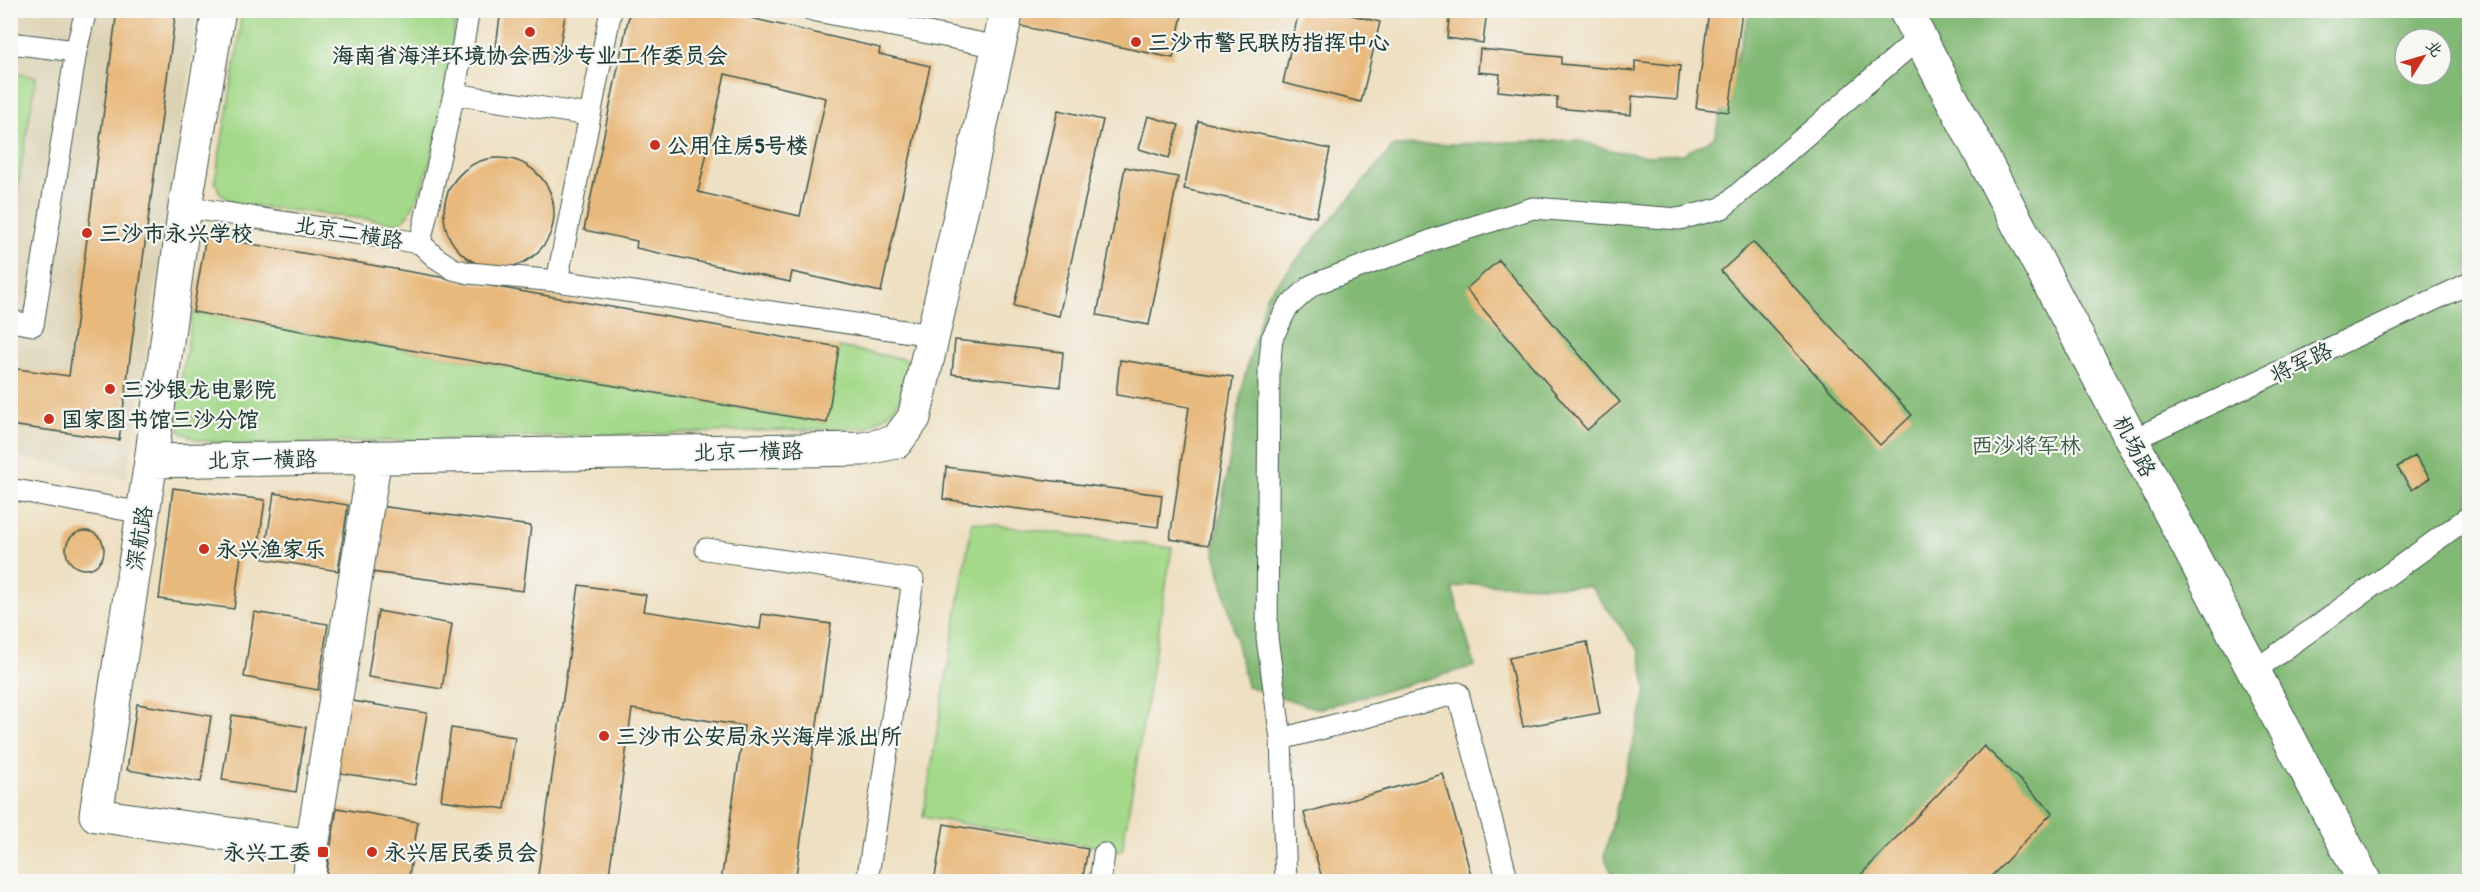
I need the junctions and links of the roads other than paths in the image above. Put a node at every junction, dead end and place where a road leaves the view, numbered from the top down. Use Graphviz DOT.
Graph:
graph roads {
  1 [pos="86,10"];
  2 [pos="219,10"];
  3 [pos="469,10"];
  4 [pos="611,10"];
  5 [pos="812,10"];
  6 [pos="1007,10"];
  7 [pos="1912,24"];
  8 [pos="10,43"];
  9 [pos="999,47"];
  10 [pos="76,51"];
  11 [pos="454,94"];
  12 [pos="590,116"];
  13 [pos="185,207"];
  14 [pos="420,243"];
  15 [pos="557,281"];
  16 [pos="2469,283"];
  17 [pos="10,321"];
  18 [pos="932,335"];
  19 [pos="2132,440"];
  20 [pos="375,457"];
  21 [pos="151,461"];
  22 [pos="10,489"];
  23 [pos="143,513"];
  24 [pos="2469,516"];
  25 [pos="706,549"];
  26 [pos="2254,671"];
  27 [pos="1281,739"];
  28 [pos="312,846"];
  29 [pos="1104,854"];
  30 [pos="308,882"];
  31 [pos="867,882"];
  32 [pos="1100,882"];
  33 [pos="1286,882"];
  34 [pos="1508,882"];
  35 [pos="2365,882"];
  1 -- 10 [label="lane"];
  2 -- 13 [label="street, 深航路"];
  3 -- 11 [label="lane, 北京二横路"];
  4 -- 12 [label="lane"];
  5 -- 9 [label="lane"];
  6 -- 9 [label="street, 北京一横路"];
  7 -- 19 [label="street, 机场路"];
  7 -- 27 [label="lane"];
  8 -- 10 [label="lane"];
  9 -- 18 [label="street, 北京一横路"];
  10 -- 17 [label="lane"];
  11 -- 12 [label="lane"];
  11 -- 14 [label="lane, 北京二横路"];
  12 -- 15 [label="lane"];
  13 -- 14 [label="lane, 北京二横路"];
  13 -- 21 [label="street, 深航路"];
  14 -- 15 [label="lane"];
  15 -- 18 [label="lane"];
  16 -- 19 [label="lane, 将军路"];
  18 -- 20 [label="street, 北京一横路"];
  19 -- 26 [label="street, 机场路"];
  20 -- 21 [label="street, 北京一横路"];
  20 -- 28 [label="street"];
  21 -- 23 [label="street, 深航路"];
  22 -- 23 [label="lane"];
  23 -- 28 [label="street, 深航路"];
  24 -- 26 [label="lane"];
  25 -- 31 [label="lane"];
  26 -- 35 [label="street, 机场路"];
  27 -- 33 [label="lane"];
  27 -- 34 [label="lane"];
  28 -- 30 [label="street"];
  29 -- 32 [label="lane"];
}
